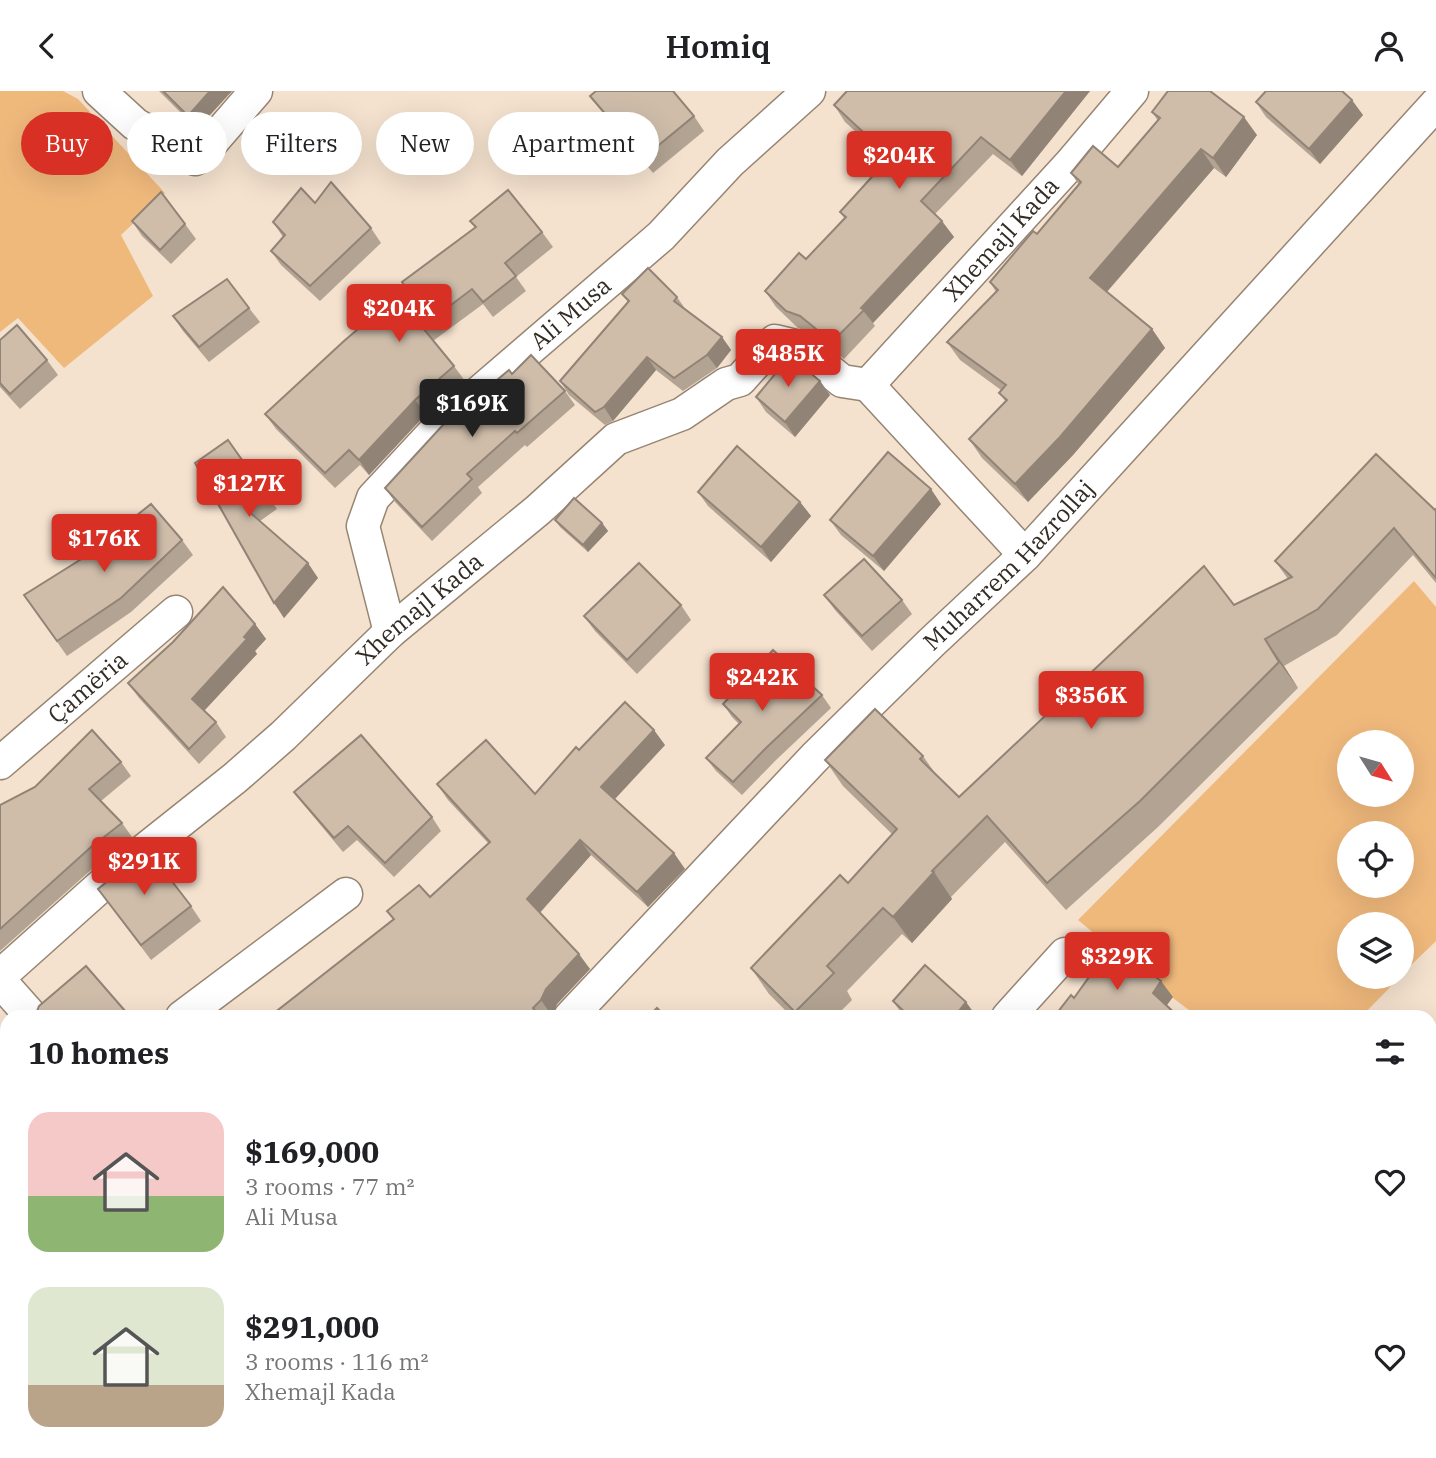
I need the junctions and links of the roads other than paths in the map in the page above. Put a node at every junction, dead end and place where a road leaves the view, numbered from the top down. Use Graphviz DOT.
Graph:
graph roads {
  1 [pos="99,91"];
  2 [pos="256,91"];
  3 [pos="808,91"];
  4 [pos="1132,91"];
  5 [pos="1436,104"];
  6 [pos="868,385"];
  7 [pos="1025,555"];
  8 [pos="176,612"];
  9 [pos="390,632"];
  10 [pos="0,762"];
  11 [pos="346,894"];
  12 [pos="1065,954"];
  13 [pos="0,976"];
  14 [pos="0,981"];
  15 [pos="26,1010"];
  16 [pos="192,1010"];
  17 [pos="577,1010"];
  18 [pos="1014,1010"];
  1 -- 2 [label="street"];
  3 -- 9 [label="street, Ali Musa"];
  4 -- 6 [label="street, Xhemajl Kada"];
  5 -- 7 [label="street, Muharrem Hazrollaj"];
  6 -- 7 [label="street"];
  6 -- 9 [label="street, Xhemajl Kada"];
  7 -- 17 [label="street, Muharrem Hazrollaj"];
  8 -- 10 [label="street, Çamëria"];
  9 -- 13 [label="street, Xhemajl Kada"];
  11 -- 16 [label="street"];
  12 -- 18 [label="street"];
  14 -- 15 [label="street"];
}
